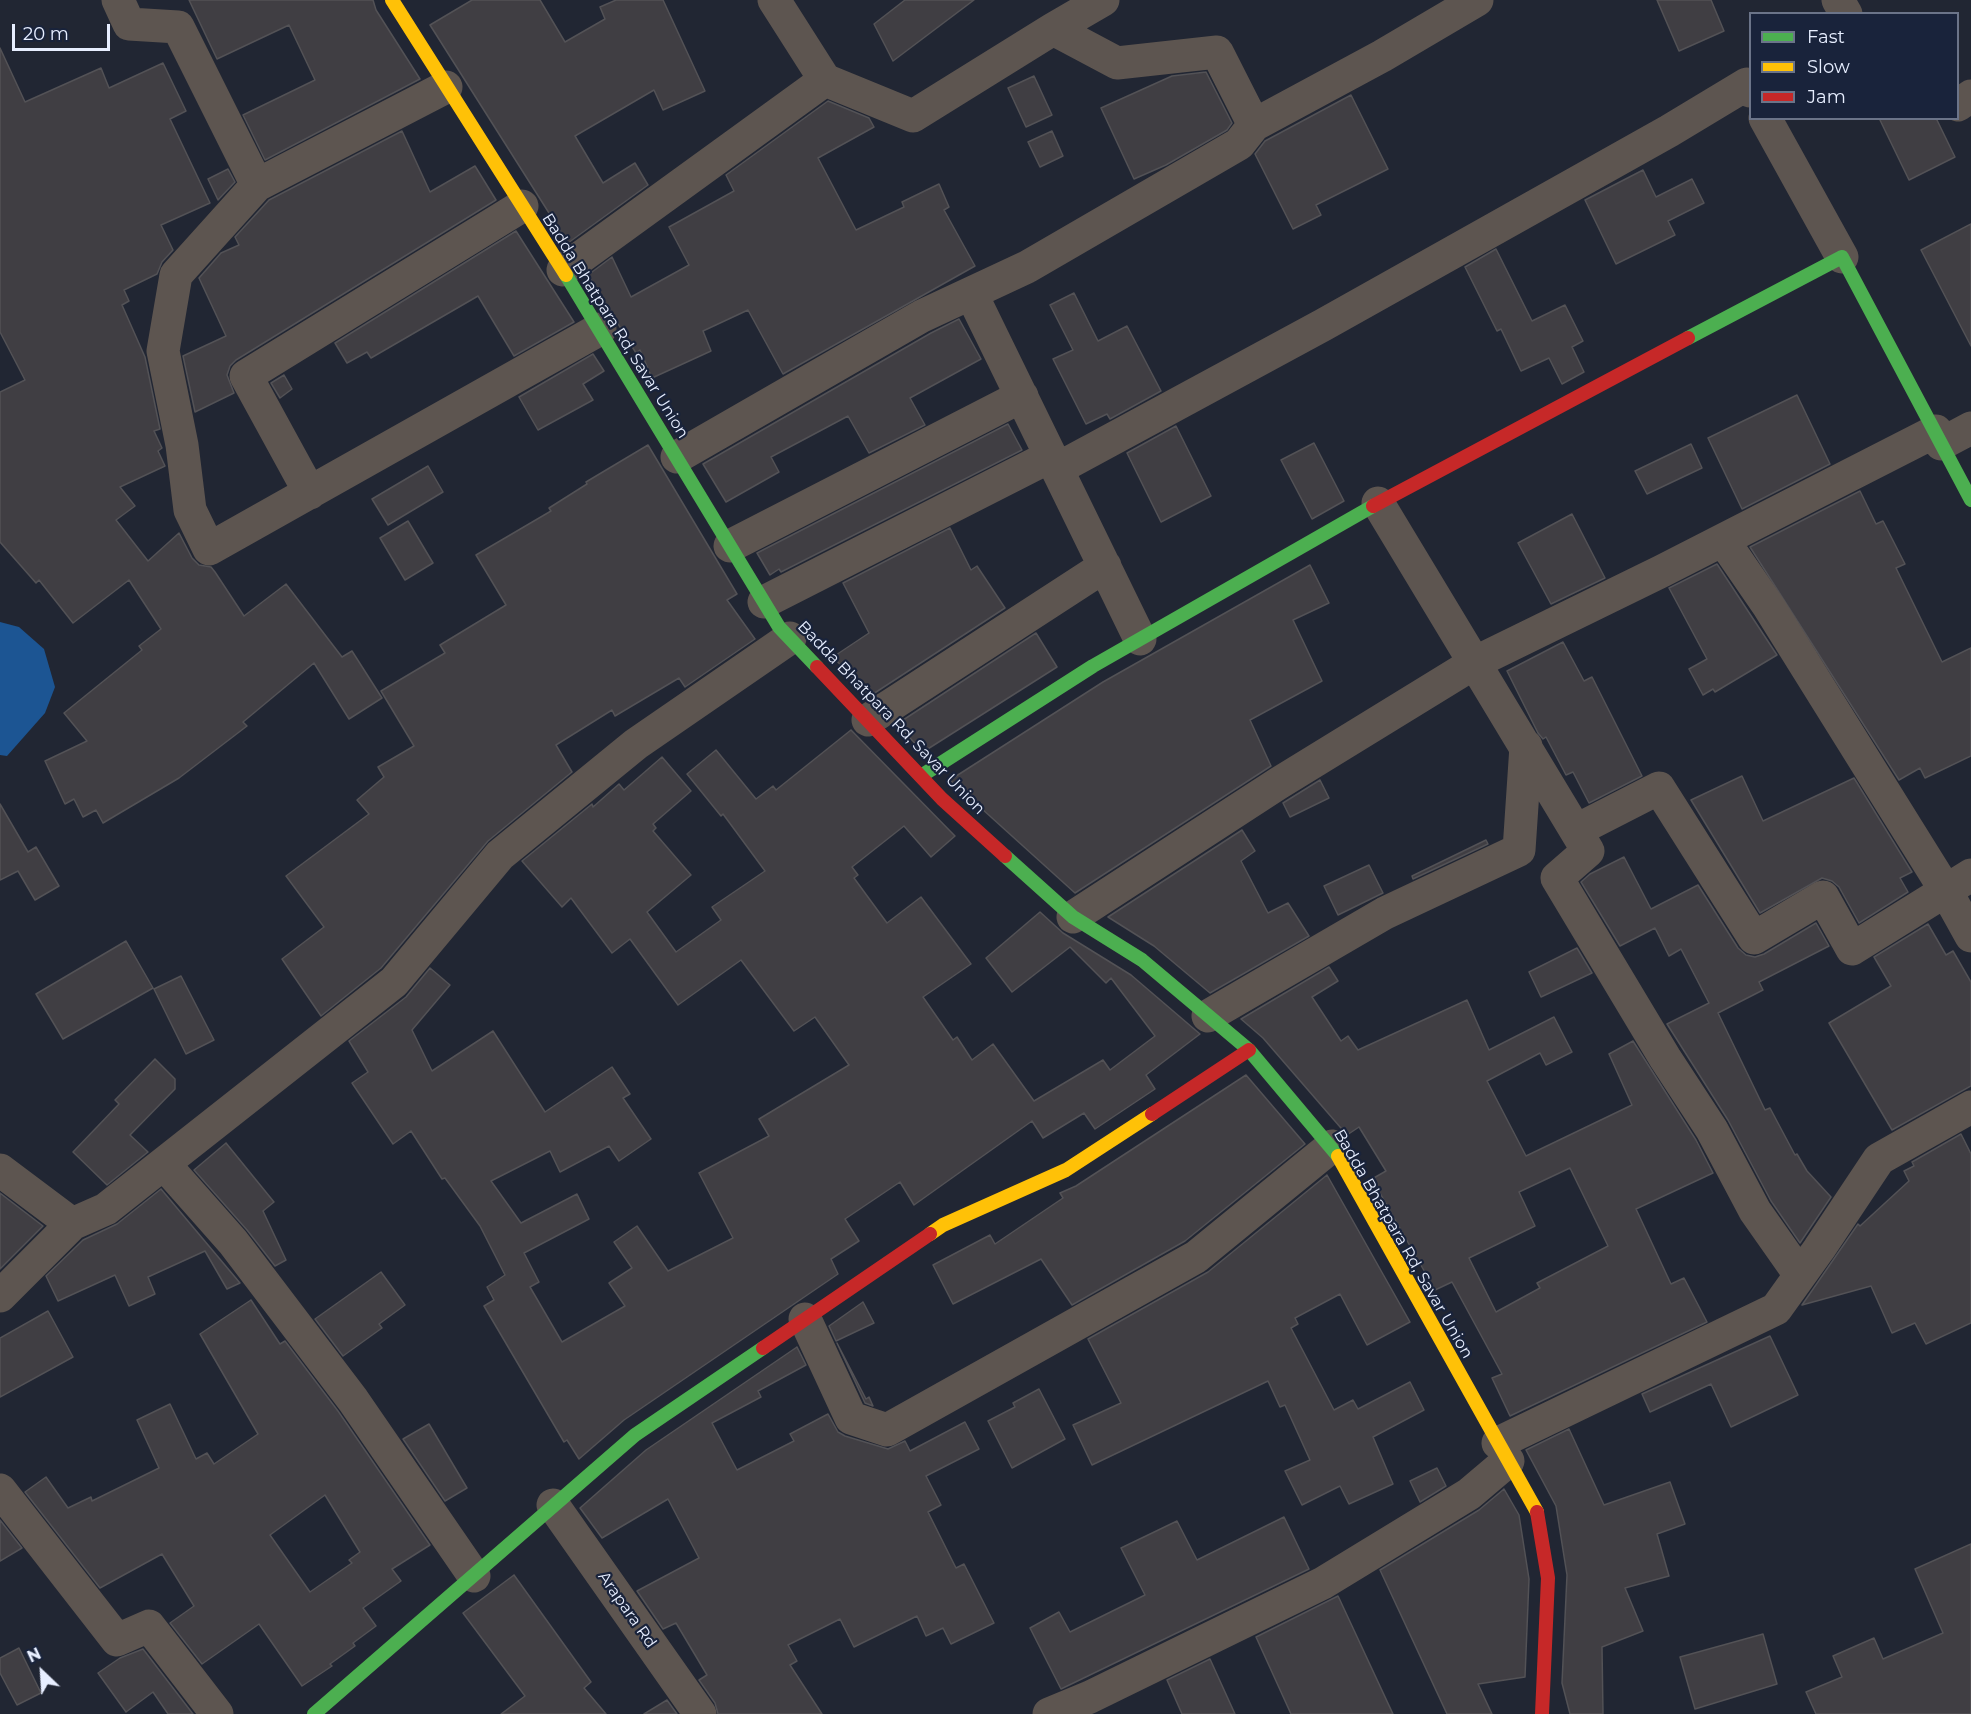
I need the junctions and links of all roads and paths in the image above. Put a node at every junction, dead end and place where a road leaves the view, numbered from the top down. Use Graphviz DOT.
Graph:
graph roads {
  1 [pos="118,0"];
  2 [pos="392,0"];
  3 [pos="774,0"];
  4 [pos="1103,0"];
  5 [pos="1477,0"];
  6 [pos="1053,29"];
  7 [pos="825,80"];
  8 [pos="1749,86"];
  9 [pos="446,87"];
  10 [pos="1767,120"];
  11 [pos="1254,125"];
  12 [pos="257,184"];
  13 [pos="522,206"];
  14 [pos="1842,257"];
  15 [pos="562,270"];
  16 [pos="971,293"];
  17 [pos="600,329"];
  18 [pos="1022,396"];
  19 [pos="1971,428"];
  20 [pos="1939,437"];
  21 [pos="677,457"];
  22 [pos="1054,463"];
  23 [pos="310,493"];
  24 [pos="1971,500"];
  25 [pos="1378,503"];
  26 [pos="1723,540"];
  27 [pos="730,546"];
  28 [pos="1105,566"];
  29 [pos="764,602"];
  30 [pos="790,638"];
  31 [pos="1140,639"];
  32 [pos="1476,662"];
  33 [pos="868,720"];
  34 [pos="1526,746"];
  35 [pos="921,776"];
  36 [pos="1577,830"];
  37 [pos="1959,883"];
  38 [pos="1073,917"];
  39 [pos="1971,936"];
  40 [pos="1208,1016"];
  41 [pos="1249,1050"];
  42 [pos="1971,1107"];
  43 [pos="1332,1146"];
  44 [pos="164,1164"];
  45 [pos="0,1170"];
  46 [pos="72,1224"];
  47 [pos="1800,1275"];
  48 [pos="0,1296"];
  49 [pos="805,1319"];
  50 [pos="1503,1452"];
  51 [pos="0,1490"];
  52 [pos="553,1505"];
  53 [pos="474,1576"];
  54 [pos="1055,1713"];
  55 [pos="217,1714"];
  56 [pos="314,1714"];
  57 [pos="700,1714"];
  58 [pos="1542,1714"];
  1 -- 12 [label="street"];
  2 -- 9 [label="street, Badda Bhatpara Rd, Savar Union"];
  3 -- 7 [label="street"];
  4 -- 6 [label="street"];
  5 -- 11 [label="street"];
  6 -- 7 [label="street"];
  6 -- 11 [label="street"];
  7 -- 15 [label="street"];
  8 -- 22 [label="street"];
  9 -- 12 [label="street"];
  9 -- 13 [label="street, Badda Bhatpara Rd, Savar Union"];
  10 -- 14 [label="street"];
  11 -- 16 [label="street"];
  12 -- 23 [label="street"];
  13 -- 15 [label="street, Badda Bhatpara Rd, Savar Union"];
  13 -- 23 [label="street"];
  14 -- 20 [label="street"];
  14 -- 25 [label="street"];
  15 -- 17 [label="street, Badda Bhatpara Rd, Savar Union"];
  16 -- 18 [label="street"];
  16 -- 21 [label="street"];
  17 -- 21 [label="street, Badda Bhatpara Rd, Savar Union"];
  17 -- 23 [label="street"];
  18 -- 22 [label="street"];
  18 -- 27 [label="street"];
  19 -- 20 [label="street"];
  20 -- 24 [label="street"];
  20 -- 26 [label="street"];
  21 -- 27 [label="street, Badda Bhatpara Rd, Savar Union"];
  22 -- 28 [label="street"];
  22 -- 29 [label="street"];
  25 -- 31 [label="street"];
  25 -- 32 [label="street"];
  26 -- 32 [label="street"];
  26 -- 37 [label="street"];
  27 -- 29 [label="street, Badda Bhatpara Rd, Savar Union"];
  28 -- 31 [label="street"];
  28 -- 33 [label="street"];
  29 -- 30 [label="street, Badda Bhatpara Rd, Savar Union"];
  30 -- 33 [label="street, Badda Bhatpara Rd, Savar Union"];
  30 -- 44 [label="street"];
  31 -- 35 [label="street"];
  32 -- 34 [label="street"];
  32 -- 38 [label="street"];
  33 -- 35 [label="street, Badda Bhatpara Rd, Savar Union"];
  34 -- 36 [label="street"];
  34 -- 40 [label="street"];
  35 -- 38 [label="street, Badda Bhatpara Rd, Savar Union"];
  36 -- 37 [label="street"];
  36 -- 47 [label="street"];
  37 -- 39 [label="street"];
  38 -- 40 [label="street, Badda Bhatpara Rd, Savar Union"];
  40 -- 41 [label="street, Badda Bhatpara Rd, Savar Union"];
  41 -- 43 [label="street, Badda Bhatpara Rd, Savar Union"];
  41 -- 49 [label="street"];
  42 -- 47 [label="street"];
  43 -- 49 [label="street"];
  43 -- 50 [label="street, Badda Bhatpara Rd, Savar Union"];
  44 -- 46 [label="street"];
  44 -- 53 [label="street"];
  45 -- 46 [label="street"];
  46 -- 48 [label="street"];
  47 -- 50 [label="street"];
  49 -- 52 [label="street"];
  50 -- 54 [label="street"];
  50 -- 58 [label="street, Badda Bhatpara Rd, Savar Union"];
  51 -- 55 [label="street"];
  52 -- 53 [label="street"];
  52 -- 57 [label="street, Arapara Rd"];
  53 -- 56 [label="street"];
}
